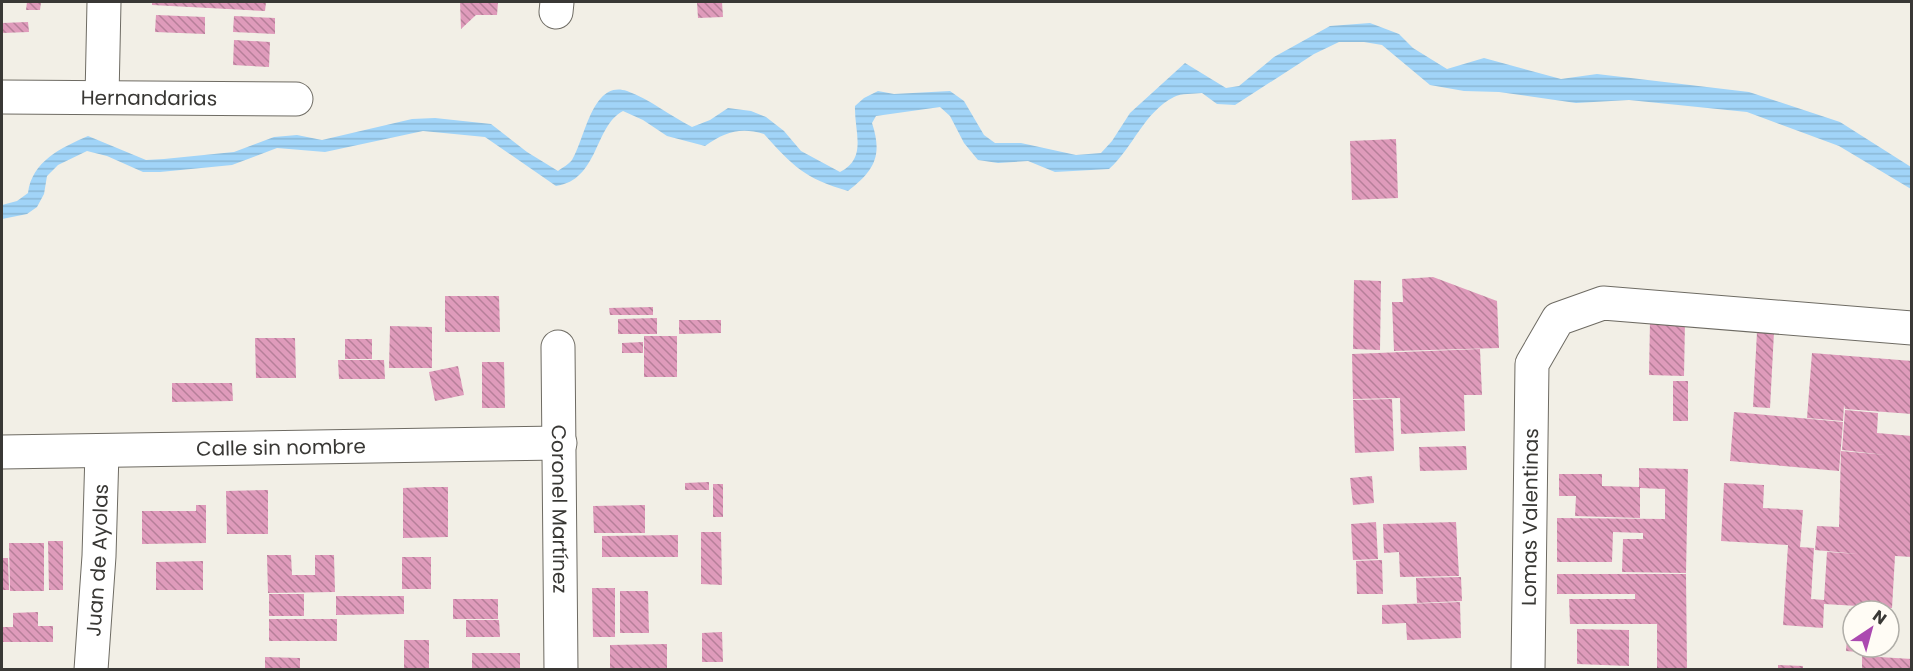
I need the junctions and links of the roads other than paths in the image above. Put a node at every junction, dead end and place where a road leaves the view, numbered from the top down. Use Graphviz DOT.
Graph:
graph roads {
  1 [pos="104,2"];
  2 [pos="2,97"];
  3 [pos="102,97"];
  4 [pos="296,99"];
  5 [pos="1911,328"];
  6 [pos="558,347"];
  7 [pos="560,443"];
  8 [pos="2,452"];
  9 [pos="102,452"];
  10 [pos="91,669"];
  11 [pos="561,669"];
  12 [pos="1528,669"];
  1 -- 3 [label="street"];
  2 -- 3 [label="street, Hernandarias"];
  3 -- 4 [label="street, Hernandarias"];
  5 -- 12 [label="street, Lomas Valentinas"];
  6 -- 7 [label="street, Coronel Martínez"];
  7 -- 9 [label="street, Calle sin nombre"];
  7 -- 11 [label="street, Coronel Martínez"];
  8 -- 9 [label="street, Calle sin nombre"];
  9 -- 10 [label="street, Juan de Ayolas"];
}
